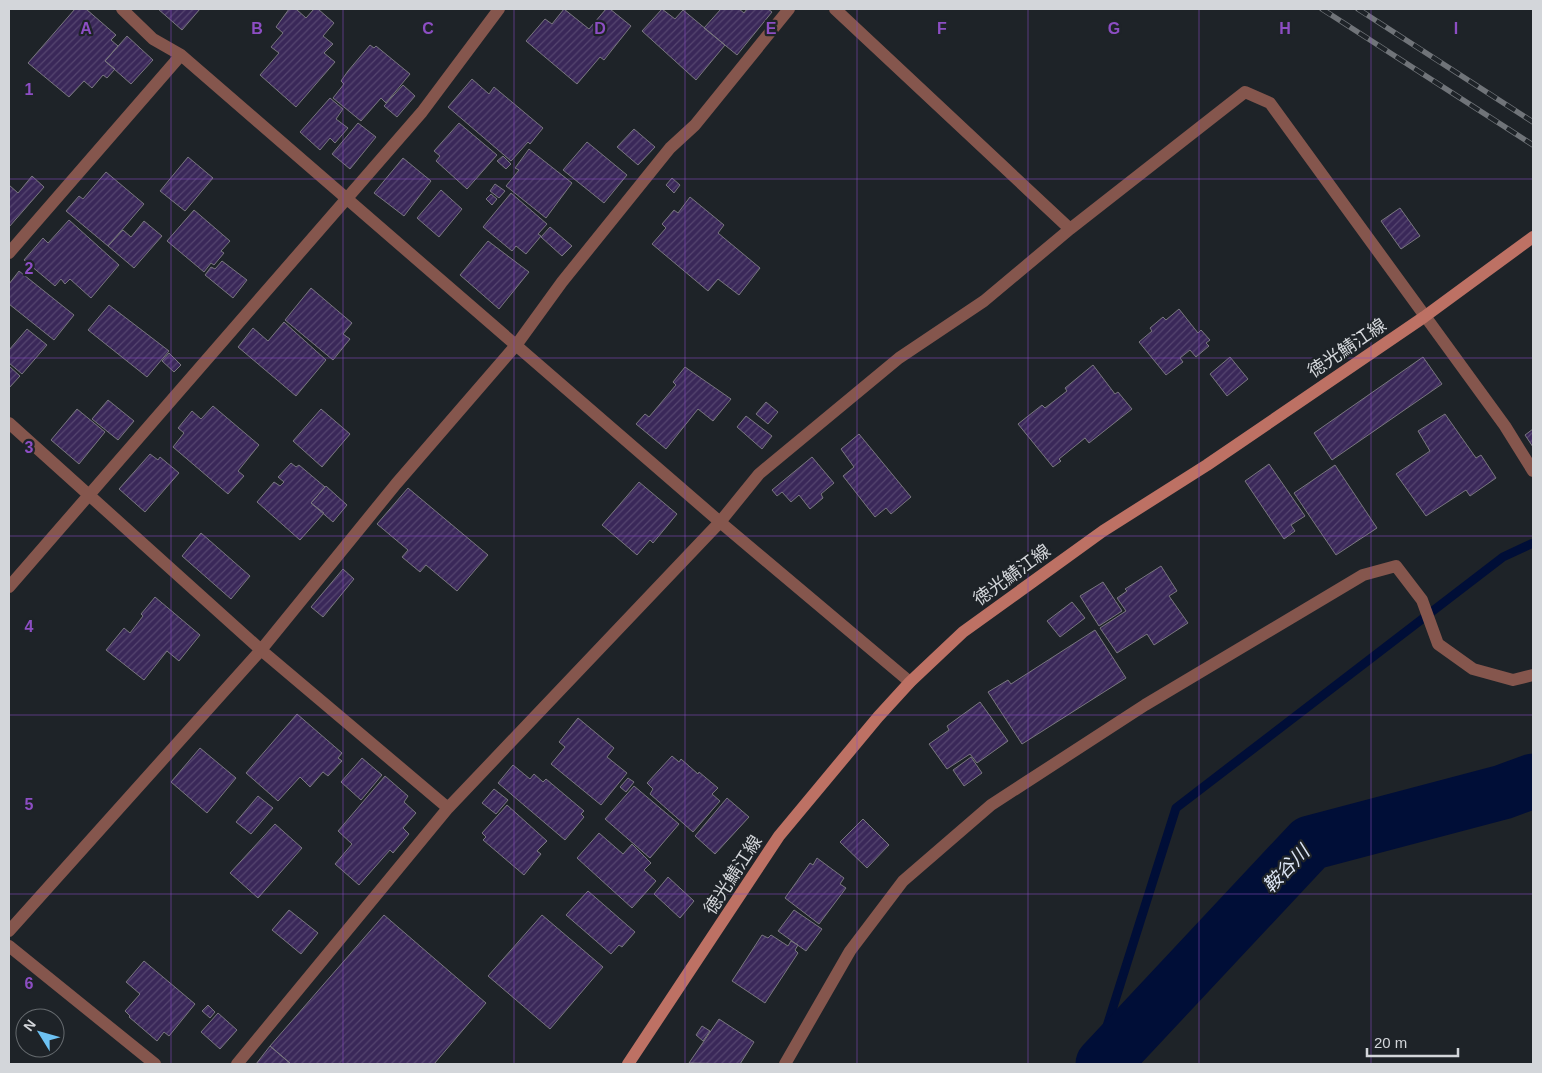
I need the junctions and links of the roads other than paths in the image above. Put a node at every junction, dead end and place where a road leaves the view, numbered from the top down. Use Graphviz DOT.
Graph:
graph roads {
  1 [pos="499,9"];
  2 [pos="789,9"];
  3 [pos="835,9"];
  4 [pos="127,10"];
  5 [pos="181,55"];
  6 [pos="346,198"];
  7 [pos="1070,229"];
  8 [pos="1533,237"];
  9 [pos="9,253"];
  10 [pos="1424,316"];
  11 [pos="517,344"];
  12 [pos="9,424"];
  13 [pos="1533,471"];
  14 [pos="88,495"];
  15 [pos="720,522"];
  16 [pos="9,587"];
  17 [pos="262,650"];
  18 [pos="1533,675"];
  19 [pos="910,682"];
  20 [pos="448,808"];
  21 [pos="9,931"];
  22 [pos="9,946"];
  23 [pos="155,1064"];
  24 [pos="237,1064"];
  25 [pos="628,1064"];
  26 [pos="785,1064"];
  1 -- 6 [label="street"];
  2 -- 11 [label="street"];
  3 -- 7 [label="street"];
  4 -- 5 [label="street"];
  5 -- 6 [label="street"];
  5 -- 9 [label="street"];
  6 -- 11 [label="street"];
  6 -- 14 [label="street"];
  7 -- 10 [label="street"];
  7 -- 15 [label="street"];
  8 -- 10 [label="main road, 徳光鯖江線"];
  10 -- 13 [label="street"];
  10 -- 19 [label="main road, 徳光鯖江線"];
  11 -- 15 [label="street"];
  11 -- 17 [label="street"];
  12 -- 14 [label="street"];
  14 -- 16 [label="street"];
  14 -- 17 [label="street"];
  15 -- 19 [label="street"];
  15 -- 20 [label="street"];
  17 -- 20 [label="street"];
  17 -- 21 [label="street"];
  18 -- 26 [label="street"];
  19 -- 25 [label="main road, 徳光鯖江線"];
  20 -- 24 [label="street"];
  22 -- 23 [label="street"];
}
